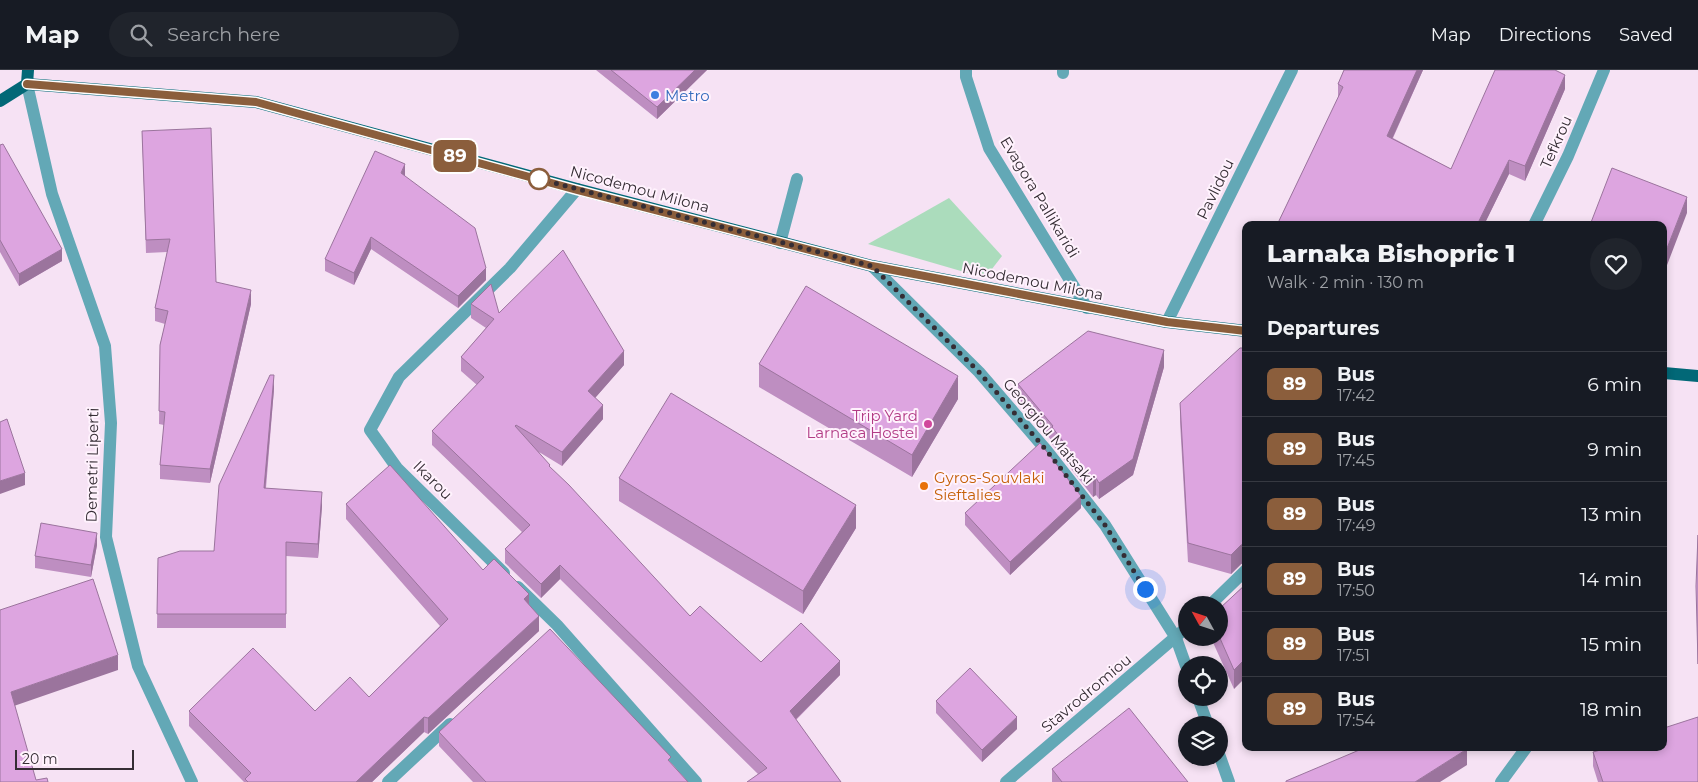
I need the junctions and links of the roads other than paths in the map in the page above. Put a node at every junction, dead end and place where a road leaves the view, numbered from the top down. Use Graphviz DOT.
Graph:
graph roads {
  1 [pos="28,70"];
  2 [pos="966,70"];
  3 [pos="1292,70"];
  4 [pos="1604,70"];
  5 [pos="27,84"];
  6 [pos="0,101"];
  7 [pos="797,179"];
  8 [pos="577,190"];
  9 [pos="1536,221"];
  10 [pos="780,243"];
  11 [pos="872,266"];
  12 [pos="1088,308"];
  13 [pos="1167,322"];
  14 [pos="1242,331"];
  15 [pos="1667,373"];
  16 [pos="1698,376"];
  17 [pos="1242,574"];
  18 [pos="1219,596"];
  19 [pos="1176,638"];
  20 [pos="1182,656"];
  21 [pos="458,717"];
  22 [pos="1524,751"];
  23 [pos="1223,766"];
  24 [pos="192,782"];
  25 [pos="388,782"];
  26 [pos="696,782"];
  27 [pos="1006,782"];
  28 [pos="1229,782"];
  29 [pos="1501,782"];
  1 -- 5 [label="main road"];
  2 -- 12 [label="street, Evagora Pallikaridi"];
  3 -- 13 [label="street, Pavlidou"];
  4 -- 9 [label="street, Tefkrou"];
  5 -- 6 [label="main road"];
  5 -- 8 [label="main road, Nicodemou Milona"];
  5 -- 24 [label="street, Demetri Liperti"];
  7 -- 10 [label="street"];
  8 -- 10 [label="main road, Nicodemou Milona"];
  8 -- 26 [label="street, Ikarou"];
  10 -- 11 [label="main road, Nicodemou Milona"];
  11 -- 12 [label="main road, Nicodemou Milona"];
  11 -- 19 [label="street, Georgiou Matsaki"];
  12 -- 13 [label="main road, Nicodemou Milona"];
  13 -- 14 [label="main road, Nicodemou Milona"];
  15 -- 16 [label="main road"];
  17 -- 18 [label="street"];
  19 -- 20 [label="street, Georgiou Matsaki"];
  19 -- 27 [label="street, Stavrodromiou"];
  21 -- 25 [label="street"];
  22 -- 29 [label="street"];
  23 -- 28 [label="street"];
}
